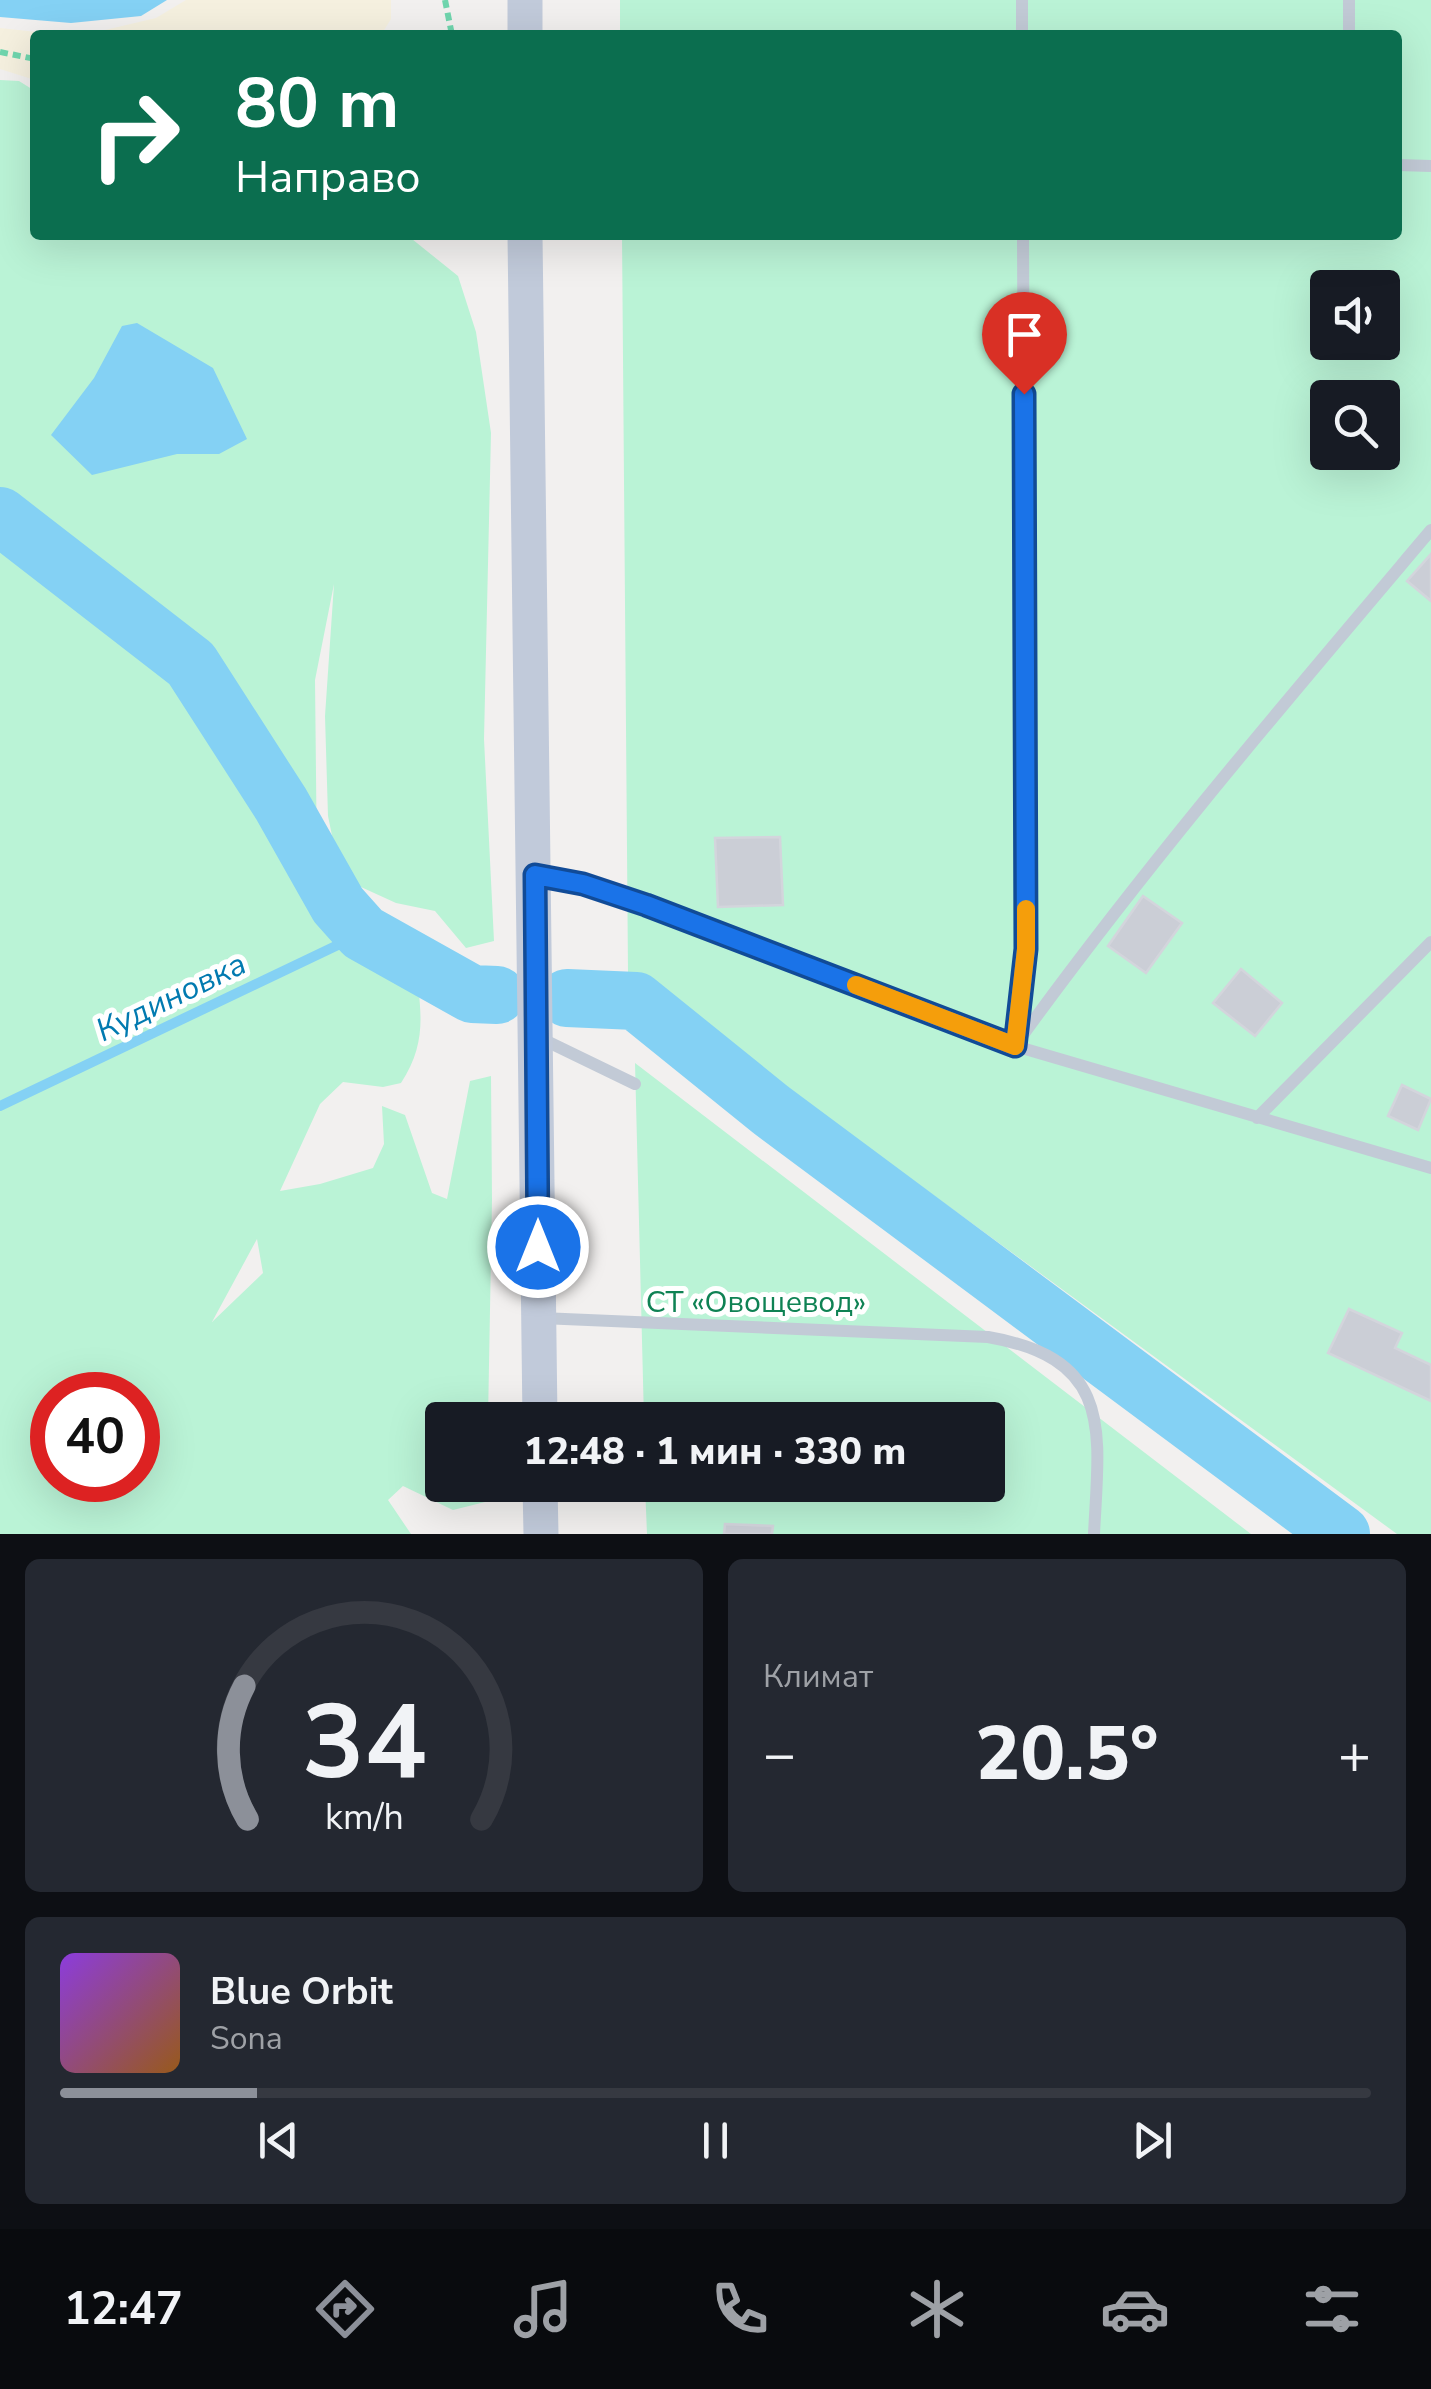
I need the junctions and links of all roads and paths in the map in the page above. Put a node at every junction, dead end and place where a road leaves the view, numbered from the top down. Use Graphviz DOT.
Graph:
graph roads {
  1 [pos="445,0"];
  2 [pos="525,0"];
  3 [pos="1022,0"];
  4 [pos="1350,0"];
  5 [pos="451,30"];
  6 [pos="525,30"];
  7 [pos="1022,30"];
  8 [pos="1349,30"];
  9 [pos="0,52"];
  10 [pos="30,58"];
  11 [pos="1402,164"];
  12 [pos="1431,166"];
  13 [pos="525,240"];
  14 [pos="1023,240"];
  15 [pos="1431,530"];
  16 [pos="535,875"];
  17 [pos="1431,942"];
  18 [pos="536,1036"];
  19 [pos="1015,1046"];
  20 [pos="635,1084"];
  21 [pos="1257,1118"];
  22 [pos="1431,1168"];
  23 [pos="539,1318"];
  24 [pos="540,1402"];
  25 [pos="540,1502"];
  26 [pos="541,1534"];
  27 [pos="1094,1534"];
  1 -- 5 [label="path"];
  2 -- 6 [label="street"];
  3 -- 7 [label="lane"];
  4 -- 8 [label="lane"];
  9 -- 10 [label="path"];
  11 -- 12 [label="lane"];
  13 -- 16 [label="street"];
  14 -- 19 [label="lane"];
  15 -- 19 [label="lane"];
  16 -- 18 [label="street"];
  16 -- 19 [label="lane"];
  17 -- 21 [label="lane"];
  18 -- 20 [label="lane"];
  18 -- 23 [label="street"];
  19 -- 21 [label="lane"];
  21 -- 22 [label="lane"];
  23 -- 24 [label="street"];
  23 -- 27 [label="lane"];
  25 -- 26 [label="street"];
}
